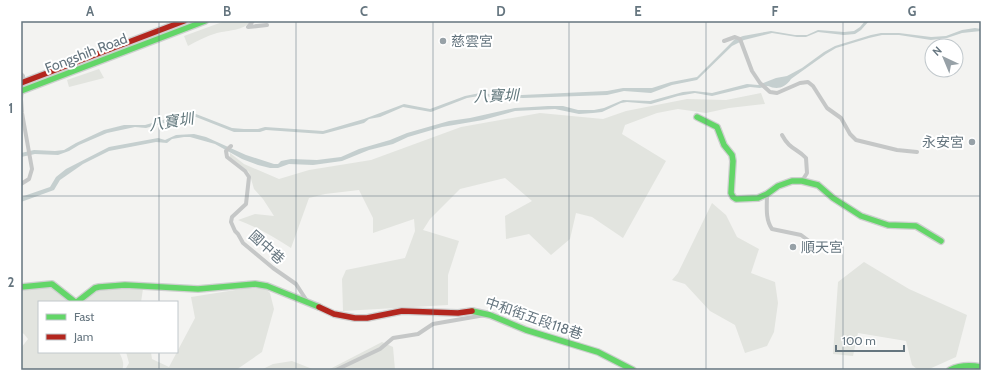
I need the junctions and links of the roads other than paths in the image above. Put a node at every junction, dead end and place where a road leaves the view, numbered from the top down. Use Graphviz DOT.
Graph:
graph roads {
  1 [pos="184,21"];
  2 [pos="205,21"];
  3 [pos="253,21"];
  4 [pos="267,24"];
  5 [pos="724,41"];
  6 [pos="21,74"];
  7 [pos="22,82"];
  8 [pos="22,91"];
  9 [pos="697,117"];
  10 [pos="22,127"];
  11 [pos="782,135"];
  12 [pos="231,146"];
  13 [pos="918,152"];
  14 [pos="802,180"];
  15 [pos="21,184"];
  16 [pos="767,194"];
  17 [pos="809,241"];
  18 [pos="941,241"];
  19 [pos="21,287"];
  20 [pos="74,301"];
  21 [pos="77,301"];
  22 [pos="307,301"];
  23 [pos="490,315"];
  24 [pos="981,367"];
  25 [pos="336,370"];
  26 [pos="633,370"];
  27 [pos="950,370"];
  1 -- 7 [label="street, Fongshih Road"];
  2 -- 8 [label="street, Fongshih Road"];
  3 -- 4 [label="street"];
  5 -- 13 [label="street"];
  6 -- 7 [label="street"];
  7 -- 8 [label="street"];
  8 -- 10 [label="street"];
  9 -- 16 [label="street"];
  10 -- 15 [label="street"];
  11 -- 14 [label="street"];
  12 -- 22 [label="street, 國中巷"];
  14 -- 16 [label="street"];
  14 -- 18 [label="street"];
  16 -- 17 [label="street"];
  19 -- 20 [label="street, 中和街五段118巷"];
  21 -- 22 [label="street, 中和街五段118巷"];
  22 -- 23 [label="street, 中和街五段118巷"];
  23 -- 25 [label="street"];
  23 -- 26 [label="street, 中和街五段118巷"];
  24 -- 27 [label="street"];
}
